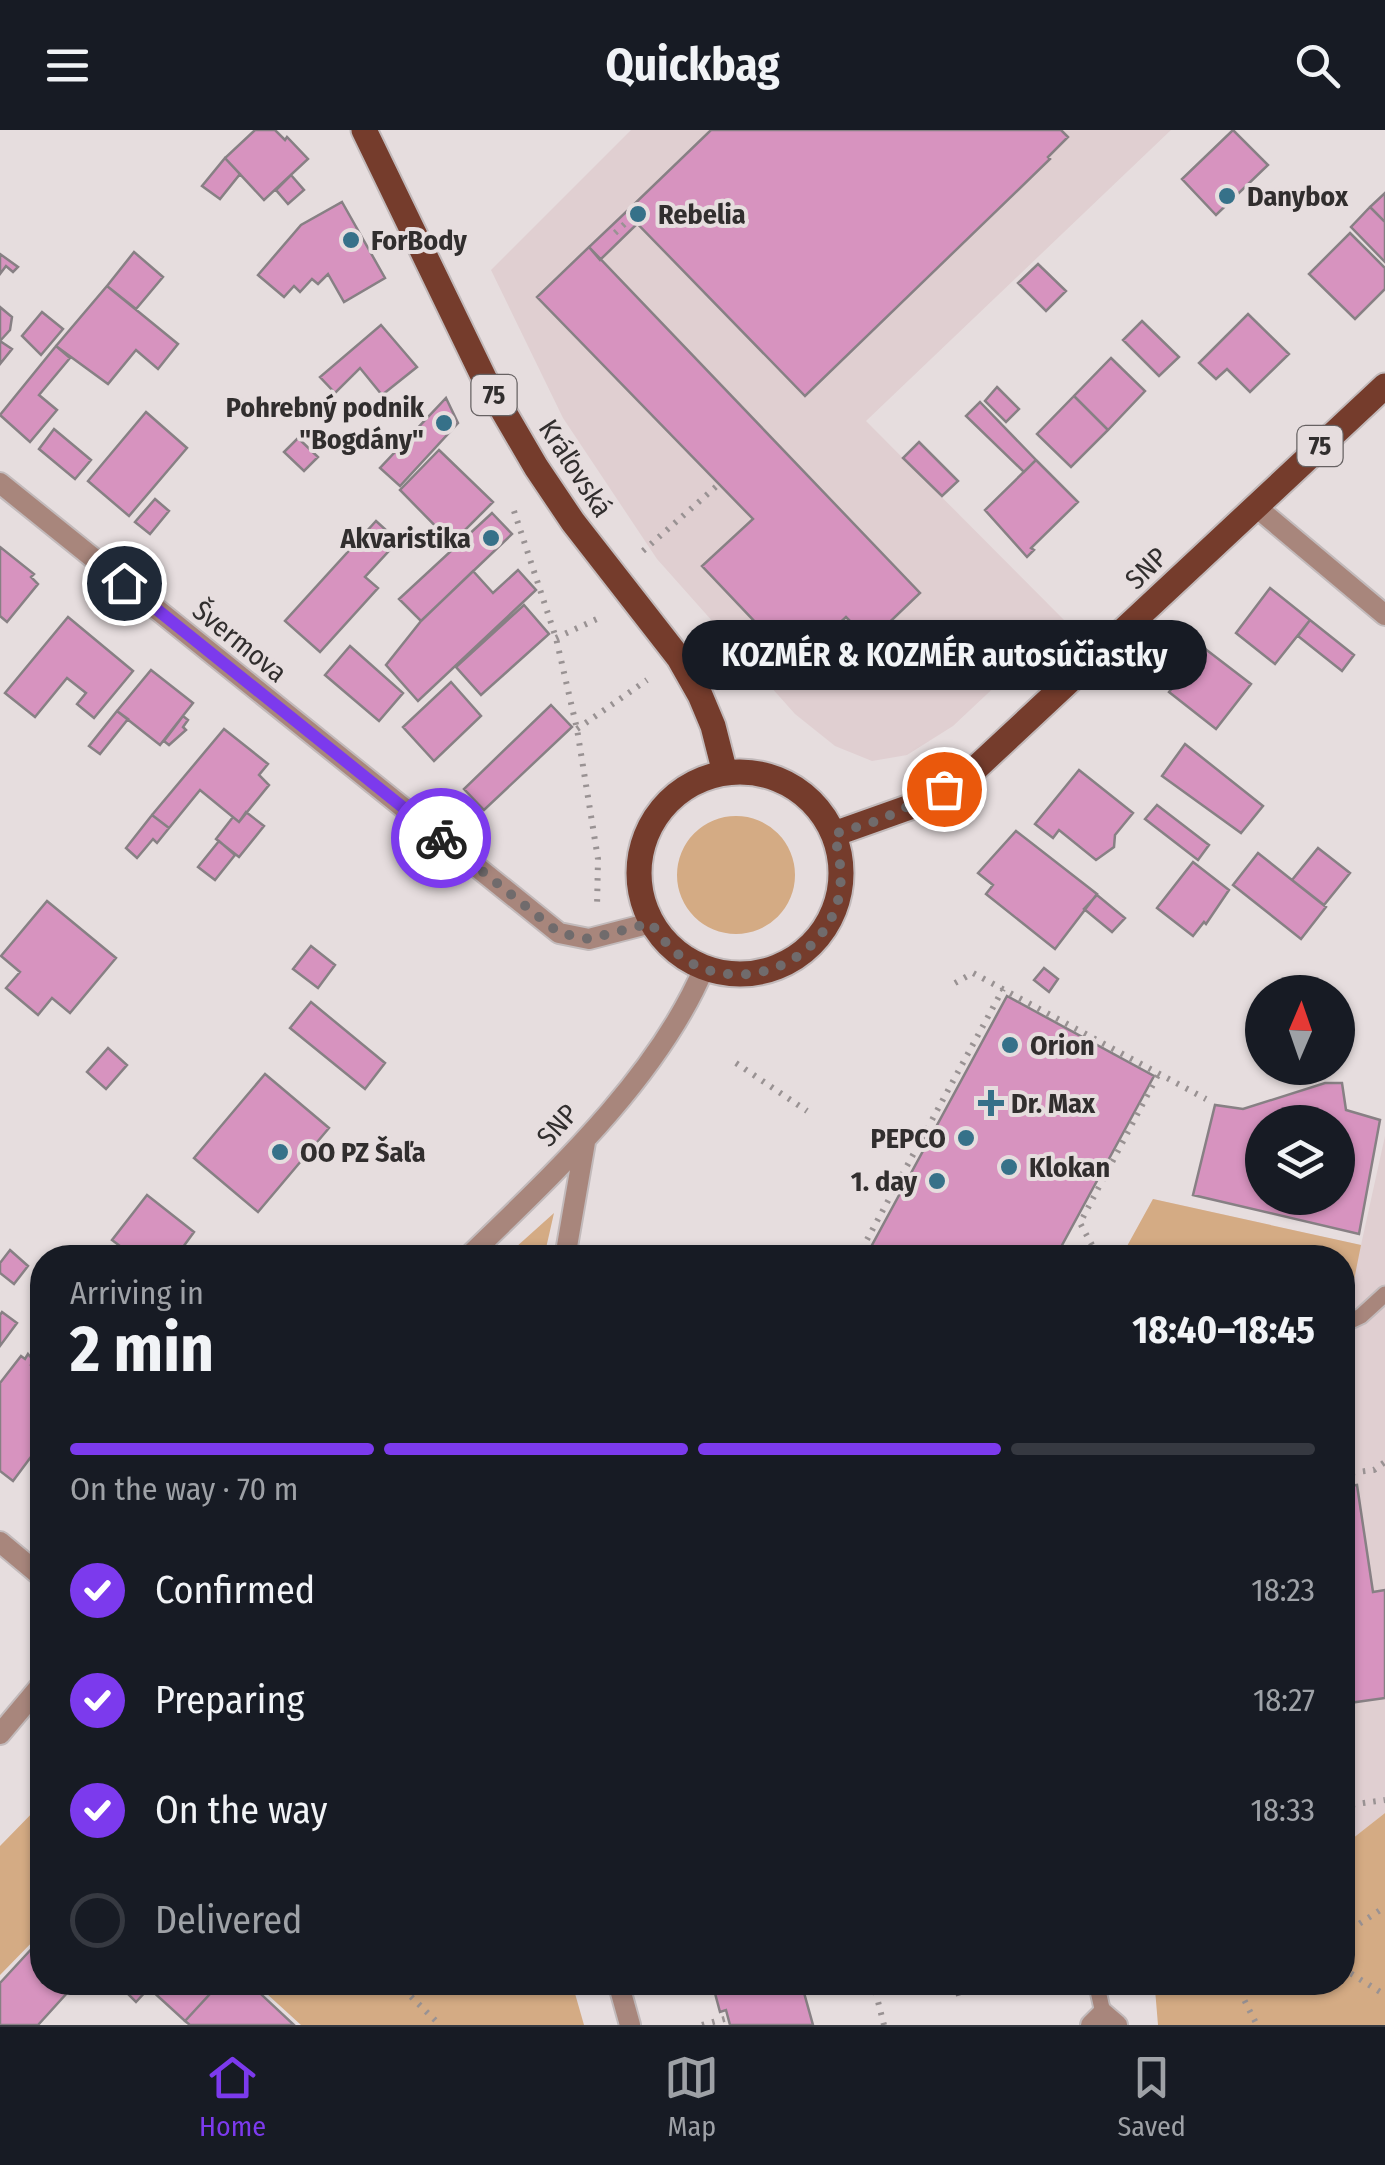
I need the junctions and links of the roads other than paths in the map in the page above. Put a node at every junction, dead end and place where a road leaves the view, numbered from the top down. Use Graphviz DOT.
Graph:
graph roads {
  1 [pos="364,130"];
  2 [pos="1385,386"];
  3 [pos="0,483"];
  4 [pos="1255,506"];
  5 [pos="1385,615"];
  6 [pos="725,774"];
  7 [pos="834,834"];
  8 [pos="651,923"];
  9 [pos="704,968"];
  10 [pos="586,1142"];
  11 [pos="480,1245"];
  12 [pos="567,1245"];
  13 [pos="1385,1294"];
  14 [pos="1355,1319"];
  15 [pos="0,1542"];
  16 [pos="30,1567"];
  17 [pos="30,1698"];
  18 [pos="0,1734"];
  19 [pos="622,1995"];
  20 [pos="1099,1995"];
  21 [pos="1104,2021"];
  22 [pos="630,2025"];
  1 -- 6 [label="main road, Kráľovská / 75"];
  2 -- 4 [label="main road, SNP / 75"];
  3 -- 8 [label="street, Švermova"];
  4 -- 5 [label="street"];
  4 -- 7 [label="main road, SNP / 75"];
  6 -- 7 [label="main road"];
  6 -- 8 [label="main road"];
  7 -- 9 [label="main road"];
  8 -- 9 [label="main road"];
  9 -- 10 [label="street, SNP"];
  10 -- 11 [label="street, SNP"];
  10 -- 12 [label="street"];
  13 -- 14 [label="lane"];
  15 -- 16 [label="street"];
  17 -- 18 [label="street"];
  19 -- 22 [label="street"];
  20 -- 21 [label="lane"];
}
